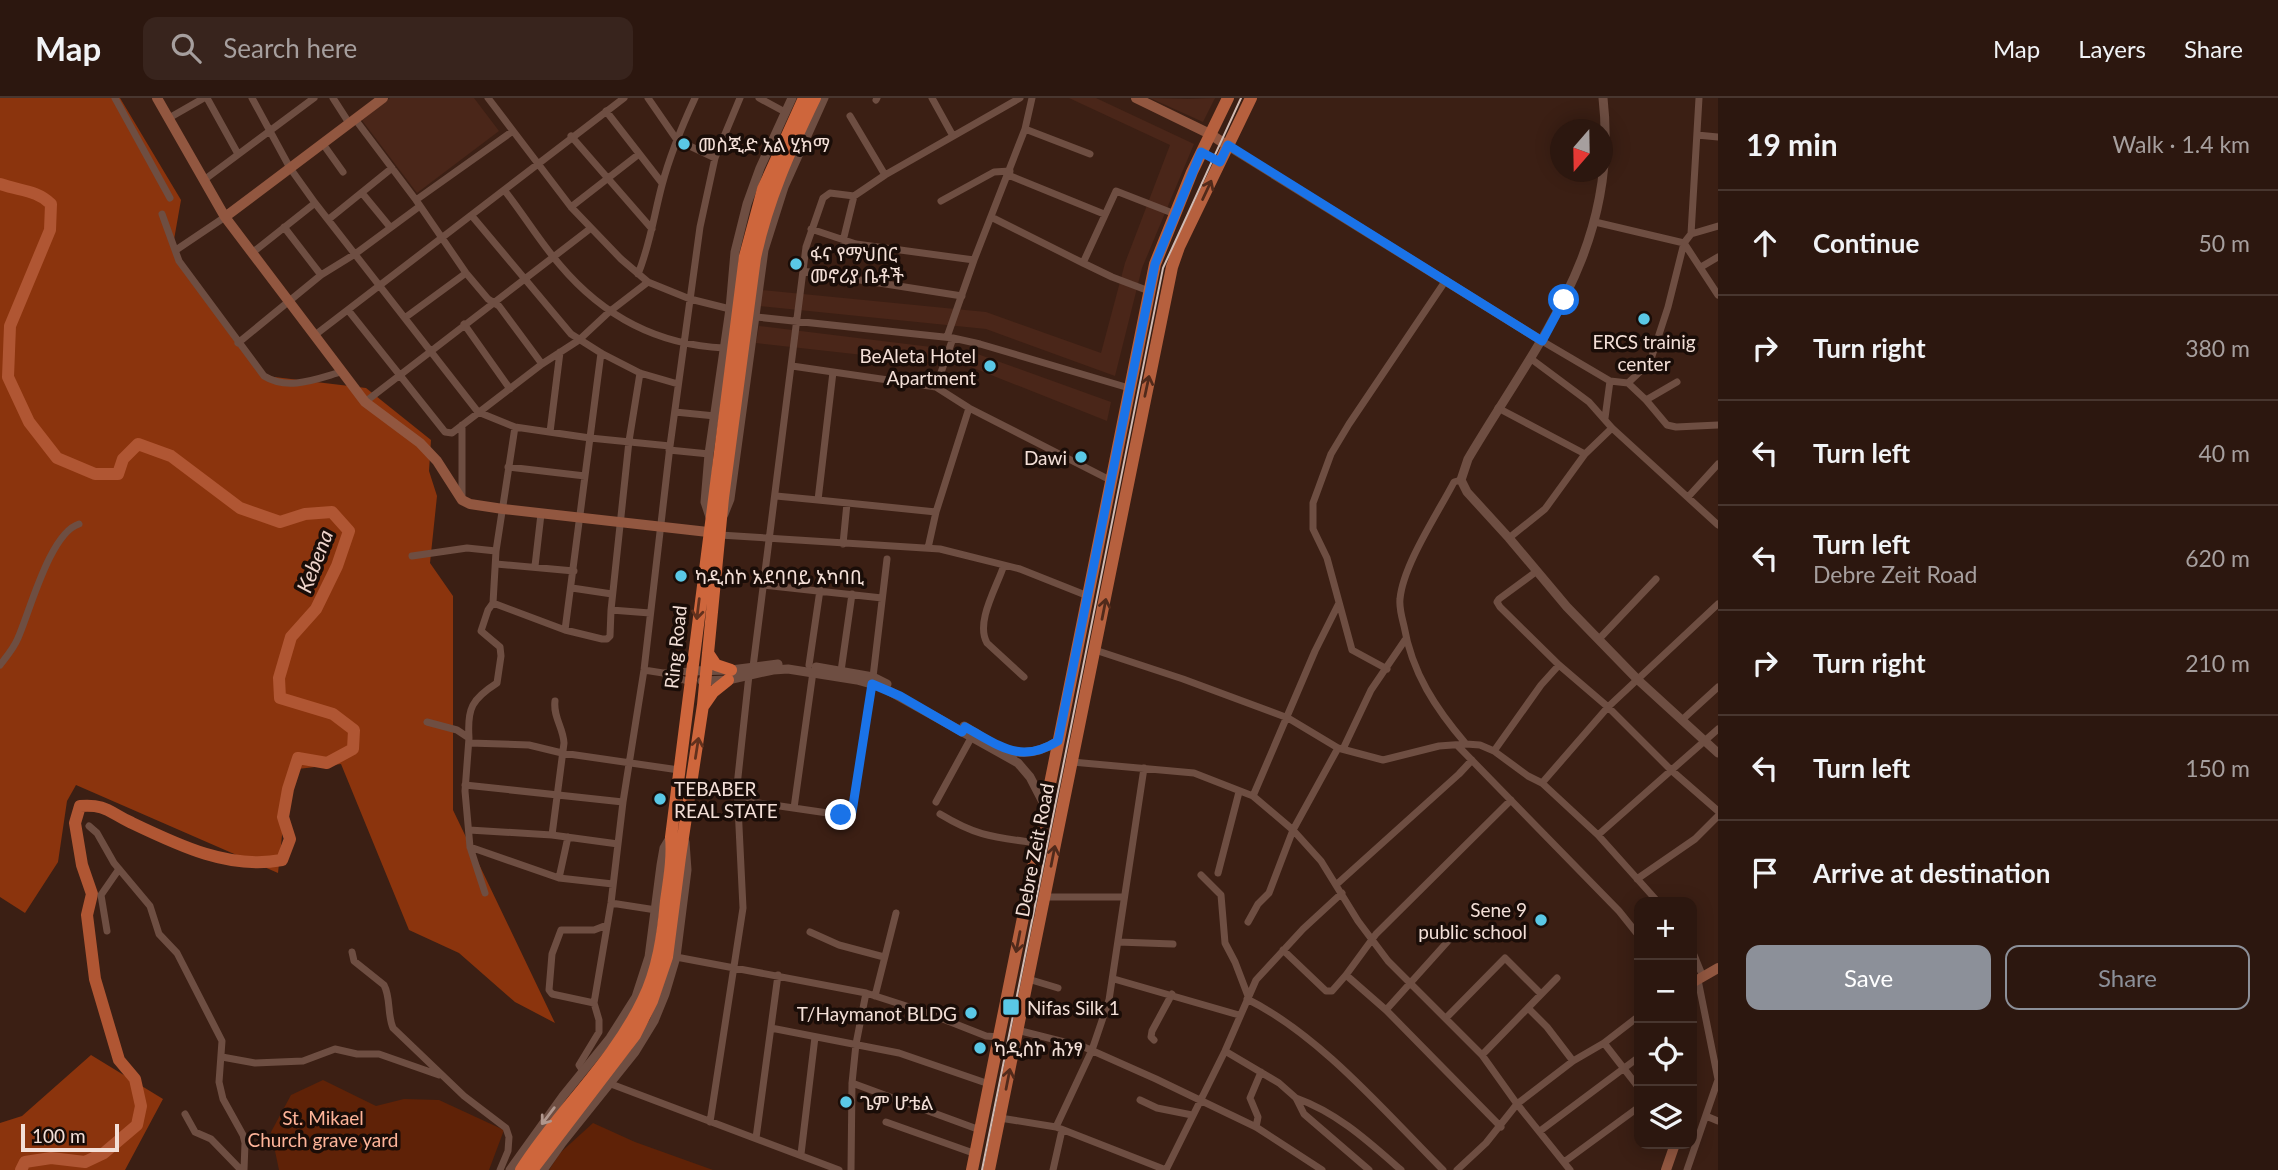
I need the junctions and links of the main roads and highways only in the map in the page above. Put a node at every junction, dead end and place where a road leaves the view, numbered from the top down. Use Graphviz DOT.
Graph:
graph roads {
  1 [pos="157,98"];
  2 [pos="804,98"];
  3 [pos="815,98"];
  4 [pos="1136,98"];
  5 [pos="1227,98"];
  6 [pos="1251,98"];
  7 [pos="381,99"];
  8 [pos="1210,134"];
  9 [pos="1228,145"];
  10 [pos="1201,152"];
  11 [pos="1220,162"];
  12 [pos="225,217"];
  13 [pos="716,518"];
  14 [pos="714,534"];
  15 [pos="708,653"];
  16 [pos="703,705"];
  17 [pos="677,838"];
  18 [pos="1718,968"];
  19 [pos="1698,980"];
  20 [pos="1673,1149"];
  21 [pos="521,1170"];
  22 [pos="532,1170"];
  23 [pos="972,1170"];
  24 [pos="989,1170"];
  25 [pos="1666,1170"];
  1 -- 12 [label="main road"];
  2 -- 13 [label="highway, Ring Road"];
  3 -- 13 [label="highway, Ring Road"];
  4 -- 8 [label="main road"];
  5 -- 8 [label="main road, Debre Zeit Road"];
  6 -- 9 [label="main road, Debre Zeit Road"];
  7 -- 12 [label="main road"];
  8 -- 9 [label="main road"];
  8 -- 10 [label="main road, Debre Zeit Road"];
  9 -- 11 [label="main road, Debre Zeit Road"];
  10 -- 11 [label="main road"];
  10 -- 23 [label="main road, Debre Zeit Road, one-way"];
  24 -- 11 [label="main road, Debre Zeit Road, one-way"];
  12 -- 14 [label="main road"];
  13 -- 14 [label="highway, Ring Road"];
  14 -- 15 [label="highway, Ring Road"];
  14 -- 17 [label="highway, Ring Road, one-way"];
  15 -- 16 [label="highway, Ring Road"];
  15 -- 16 [label="highway"];
  17 -- 16 [label="highway, Ring Road, one-way"];
  17 -- 21 [label="highway, Ring Road"];
  17 -- 22 [label="highway, Ring Road"];
  18 -- 19 [label="main road"];
  20 -- 25 [label="main road"];
}
